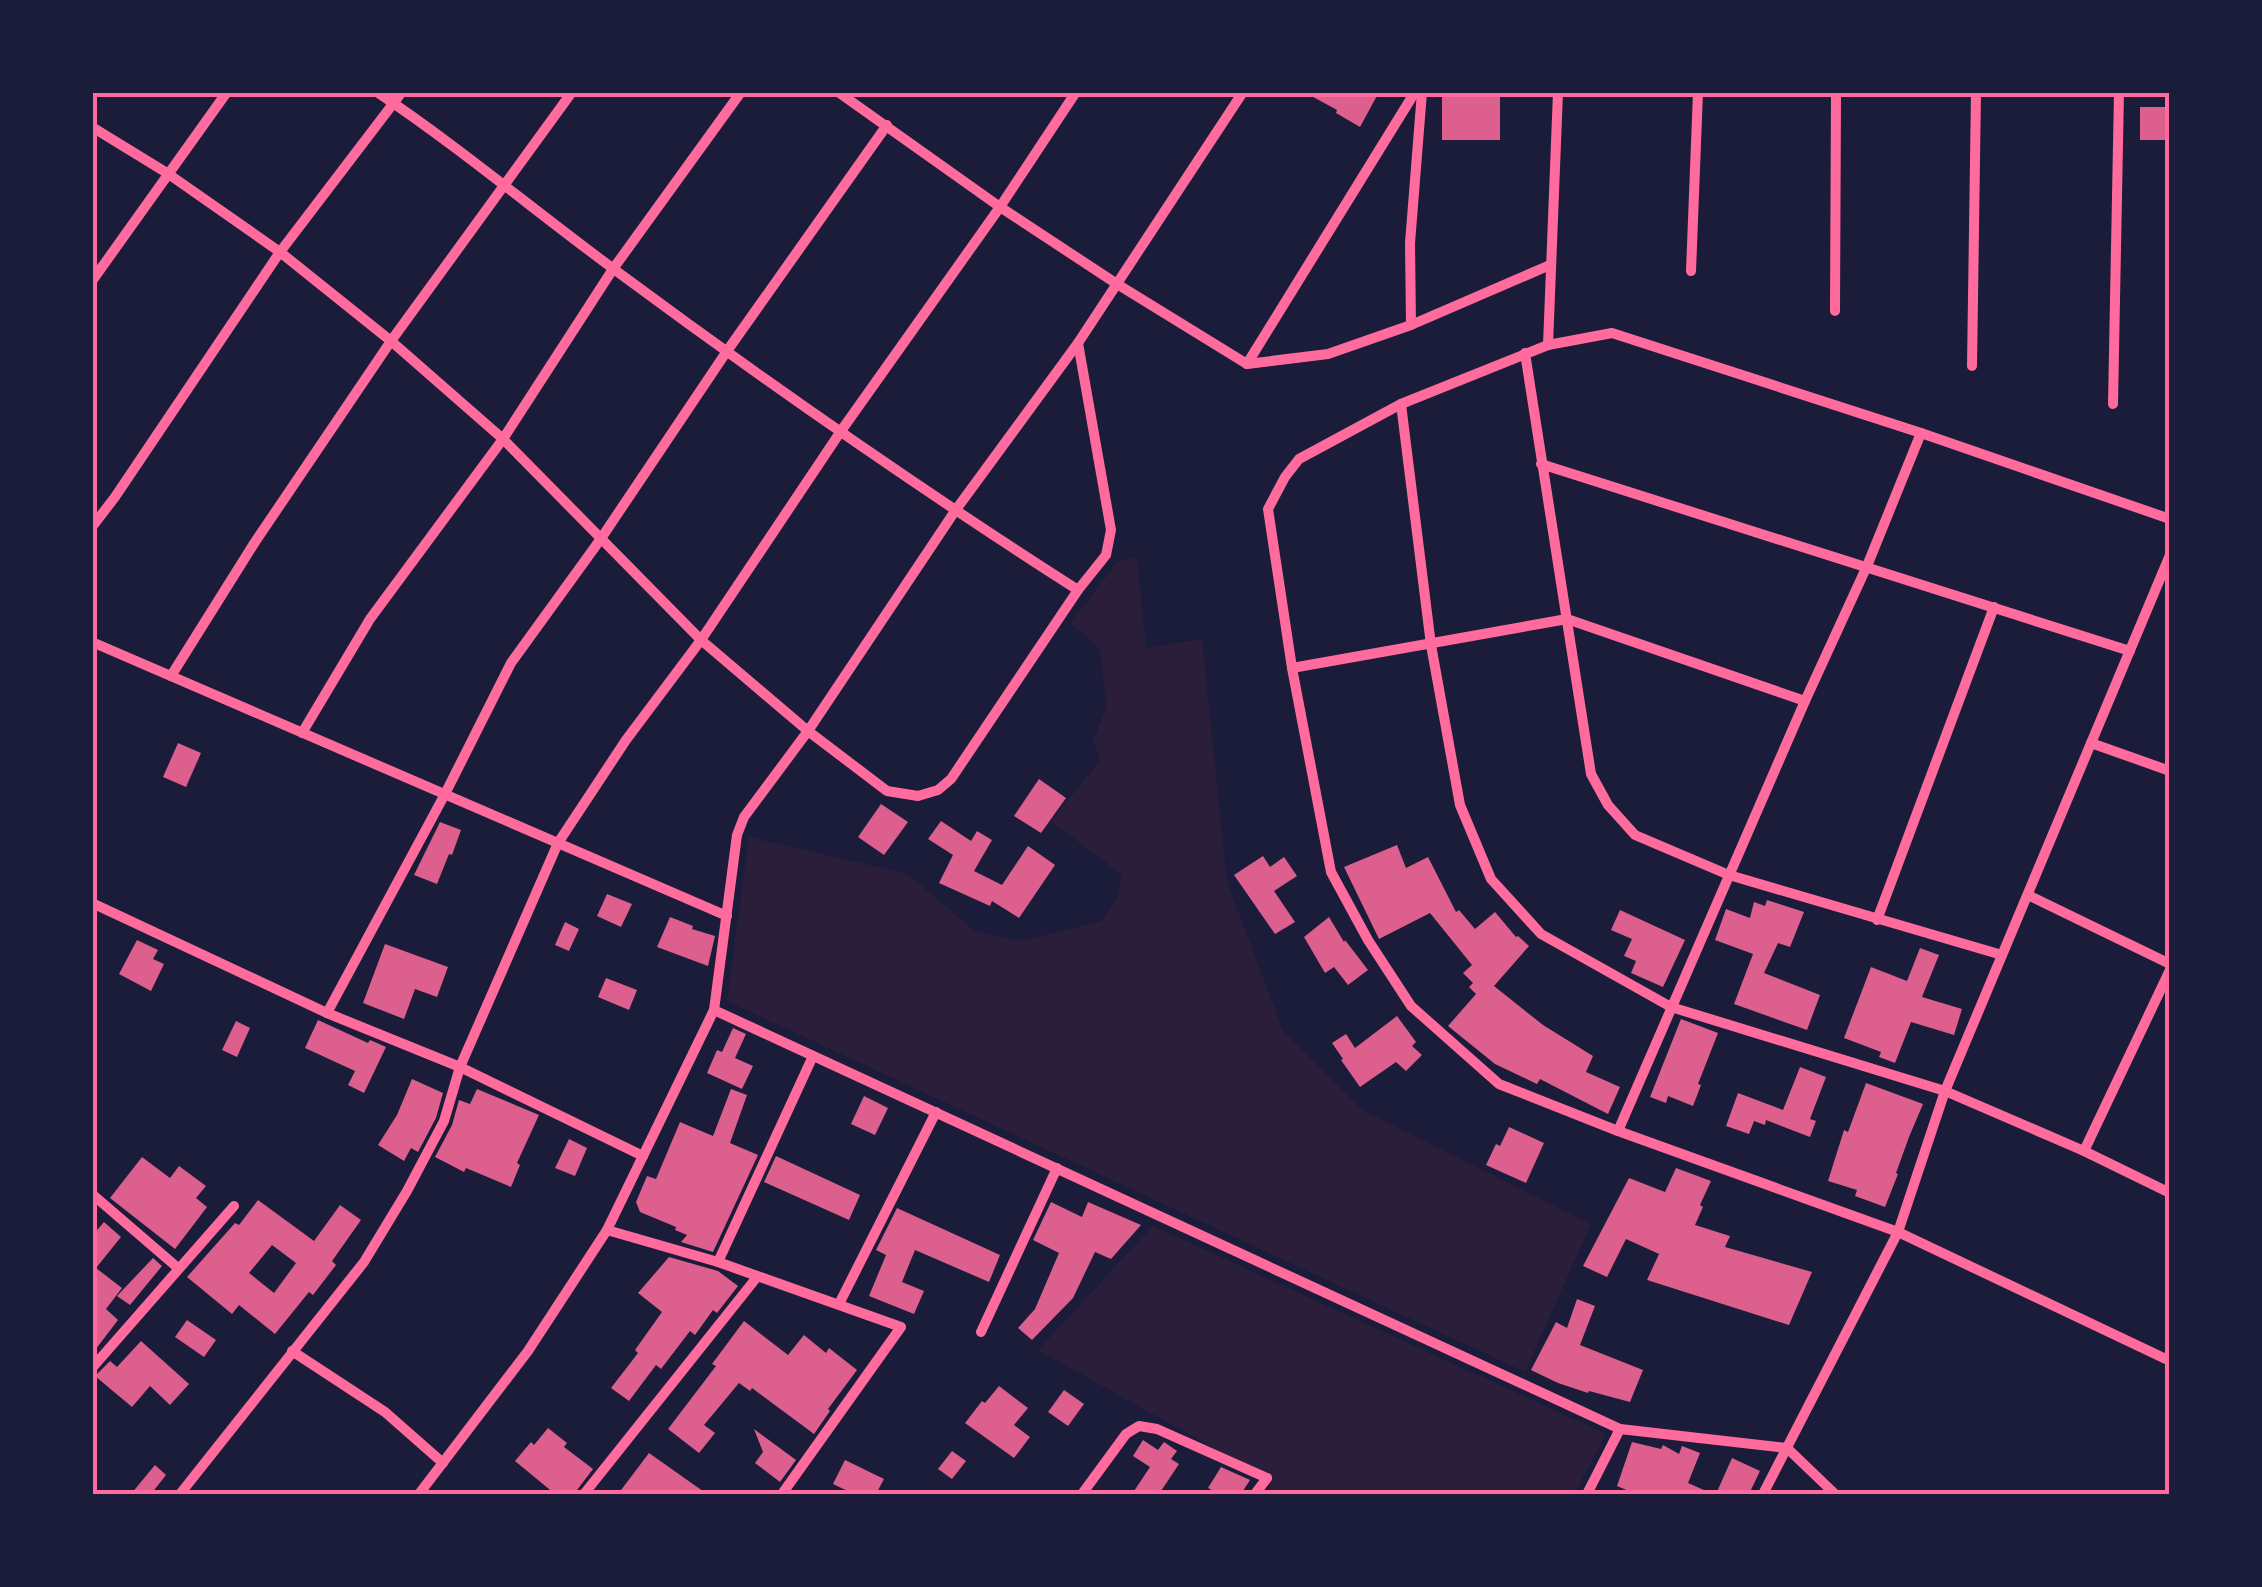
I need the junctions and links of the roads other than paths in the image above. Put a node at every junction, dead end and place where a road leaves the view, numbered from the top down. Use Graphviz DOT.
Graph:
graph roads {
  1 [pos="227,92"];
  2 [pos="377,92"];
  3 [pos="402,92"];
  4 [pos="572,92"];
  5 [pos="740,92"];
  6 [pos="838,92"];
  7 [pos="1076,92"];
  8 [pos="1243,92"];
  9 [pos="1419,92"];
  10 [pos="1558,92"];
  11 [pos="1698,92"];
  12 [pos="1836,92"];
  13 [pos="1976,92"];
  14 [pos="2119,92"];
  15 [pos="394,104"];
  16 [pos="887,125"];
  17 [pos="92,127"];
  18 [pos="168,173"];
  19 [pos="506,186"];
  20 [pos="1000,207"];
  21 [pos="280,252"];
  22 [pos="1550,265"];
  23 [pos="613,269"];
  24 [pos="1691,271"];
  25 [pos="92,280"];
  26 [pos="1117,284"];
  27 [pos="1835,311"];
  28 [pos="1411,325"];
  29 [pos="391,341"];
  30 [pos="1078,343"];
  31 [pos="1548,345"];
  32 [pos="727,351"];
  33 [pos="1525,353"];
  34 [pos="1247,364"];
  35 [pos="1972,366"];
  36 [pos="1402,404"];
  37 [pos="2113,404"];
  38 [pos="840,431"];
  39 [pos="1921,433"];
  40 [pos="503,439"];
  41 [pos="1541,464"];
  42 [pos="955,511"];
  43 [pos="2170,518"];
  44 [pos="92,527"];
  45 [pos="600,540"];
  46 [pos="2170,555"];
  47 [pos="1867,566"];
  48 [pos="1078,590"];
  49 [pos="1994,607"];
  50 [pos="1567,620"];
  51 [pos="701,640"];
  52 [pos="92,642"];
  53 [pos="1431,645"];
  54 [pos="2130,650"];
  55 [pos="1292,668"];
  56 [pos="170,676"];
  57 [pos="1805,701"];
  58 [pos="808,731"];
  59 [pos="302,732"];
  60 [pos="2091,743"];
  61 [pos="2170,771"];
  62 [pos="446,794"];
  63 [pos="558,843"];
  64 [pos="1729,874"];
  65 [pos="2028,895"];
  66 [pos="93,904"];
  67 [pos="726,916"];
  68 [pos="1877,920"];
  69 [pos="2002,955"];
  70 [pos="2170,967"];
  71 [pos="1671,1007"];
  72 [pos="714,1010"];
  73 [pos="327,1013"];
  74 [pos="814,1056"];
  75 [pos="460,1067"];
  76 [pos="1945,1091"];
  77 [pos="936,1112"];
  78 [pos="1618,1131"];
  79 [pos="2084,1151"];
  80 [pos="642,1156"];
  81 [pos="1057,1168"];
  82 [pos="2170,1192"];
  83 [pos="92,1194"];
  84 [pos="234,1206"];
  85 [pos="607,1230"];
  86 [pos="1898,1232"];
  87 [pos="718,1262"];
  88 [pos="178,1268"];
  89 [pos="757,1277"];
  90 [pos="839,1304"];
  91 [pos="981,1332"];
  92 [pos="292,1351"];
  93 [pos="2170,1360"];
  94 [pos="92,1368"];
  95 [pos="1620,1429"];
  96 [pos="1787,1448"];
  97 [pos="444,1463"];
  98 [pos="1267,1478"];
  99 [pos="587,1490"];
  100 [pos="180,1494"];
  101 [pos="420,1494"];
  102 [pos="602,1494"];
  103 [pos="782,1494"];
  104 [pos="1082,1494"];
  105 [pos="1255,1494"];
  106 [pos="1270,1494"];
  107 [pos="1586,1494"];
  108 [pos="1763,1494"];
  109 [pos="1834,1494"];
  1 -- 18 [label="street"];
  2 -- 15 [label="street"];
  3 -- 15 [label="street"];
  4 -- 19 [label="street"];
  5 -- 23 [label="street"];
  6 -- 16 [label="street"];
  7 -- 20 [label="street"];
  8 -- 26 [label="street"];
  9 -- 28 [label="street"];
  9 -- 34 [label="street"];
  10 -- 22 [label="street"];
  11 -- 24 [label="street"];
  12 -- 27 [label="street"];
  13 -- 35 [label="street"];
  14 -- 37 [label="street"];
  15 -- 19 [label="street"];
  15 -- 21 [label="street"];
  16 -- 20 [label="street"];
  16 -- 32 [label="street"];
  17 -- 18 [label="street"];
  18 -- 21 [label="street"];
  18 -- 25 [label="street"];
  19 -- 23 [label="street"];
  19 -- 29 [label="street"];
  20 -- 26 [label="street"];
  20 -- 38 [label="street"];
  21 -- 29 [label="street"];
  21 -- 44 [label="street"];
  22 -- 28 [label="street"];
  22 -- 31 [label="street"];
  23 -- 32 [label="street"];
  23 -- 40 [label="street"];
  26 -- 30 [label="street"];
  26 -- 34 [label="street"];
  28 -- 34 [label="street"];
  29 -- 40 [label="street"];
  29 -- 56 [label="street"];
  30 -- 42 [label="street"];
  30 -- 48 [label="street"];
  31 -- 33 [label="street"];
  31 -- 39 [label="street"];
  32 -- 38 [label="street"];
  32 -- 45 [label="street"];
  33 -- 36 [label="street"];
  33 -- 41 [label="street"];
  36 -- 53 [label="street"];
  36 -- 55 [label="street"];
  38 -- 42 [label="street"];
  38 -- 51 [label="street"];
  39 -- 43 [label="street"];
  39 -- 47 [label="street"];
  40 -- 45 [label="street"];
  40 -- 59 [label="street"];
  41 -- 47 [label="street"];
  41 -- 50 [label="street"];
  42 -- 48 [label="street"];
  42 -- 58 [label="street"];
  45 -- 51 [label="street"];
  45 -- 62 [label="street"];
  46 -- 54 [label="street"];
  47 -- 49 [label="street"];
  47 -- 57 [label="street"];
  48 -- 58 [label="street"];
  49 -- 54 [label="street"];
  49 -- 68 [label="street"];
  50 -- 53 [label="street"];
  50 -- 57 [label="street"];
  50 -- 64 [label="street"];
  51 -- 58 [label="street"];
  51 -- 63 [label="street"];
  52 -- 56 [label="street"];
  53 -- 55 [label="street"];
  53 -- 71 [label="street"];
  54 -- 60 [label="street"];
  55 -- 78 [label="street"];
  56 -- 59 [label="street"];
  57 -- 64 [label="street"];
  58 -- 67 [label="street"];
  59 -- 62 [label="street"];
  60 -- 61 [label="street"];
  60 -- 65 [label="street"];
  62 -- 63 [label="street"];
  62 -- 73 [label="street"];
  63 -- 67 [label="street"];
  63 -- 75 [label="street"];
  64 -- 68 [label="street"];
  64 -- 71 [label="street"];
  65 -- 69 [label="street"];
  65 -- 70 [label="street"];
  66 -- 73 [label="street"];
  67 -- 72 [label="street"];
  68 -- 69 [label="street"];
  69 -- 76 [label="street"];
  70 -- 79 [label="street"];
  71 -- 76 [label="street"];
  71 -- 78 [label="street"];
  72 -- 74 [label="street"];
  72 -- 80 [label="street"];
  73 -- 75 [label="street"];
  74 -- 77 [label="street"];
  74 -- 87 [label="street"];
  75 -- 80 [label="street"];
  75 -- 92 [label="street"];
  76 -- 79 [label="street"];
  76 -- 86 [label="street"];
  77 -- 81 [label="street"];
  77 -- 90 [label="street"];
  78 -- 86 [label="street"];
  79 -- 82 [label="street"];
  80 -- 85 [label="street"];
  81 -- 91 [label="street"];
  81 -- 95 [label="street"];
  83 -- 88 [label="street"];
  84 -- 88 [label="street"];
  85 -- 87 [label="street"];
  85 -- 97 [label="street"];
  86 -- 93 [label="street"];
  86 -- 96 [label="street"];
  87 -- 89 [label="street"];
  88 -- 94 [label="street"];
  89 -- 90 [label="street"];
  89 -- 99 [label="street"];
  90 -- 103 [label="street"];
  92 -- 97 [label="street"];
  92 -- 100 [label="street"];
  95 -- 96 [label="street"];
  95 -- 107 [label="street"];
  96 -- 108 [label="street"];
  96 -- 109 [label="street"];
  97 -- 101 [label="street"];
  98 -- 104 [label="street"];
  98 -- 105 [label="street"];
  98 -- 106 [label="street"];
  99 -- 102 [label="street"];
}
